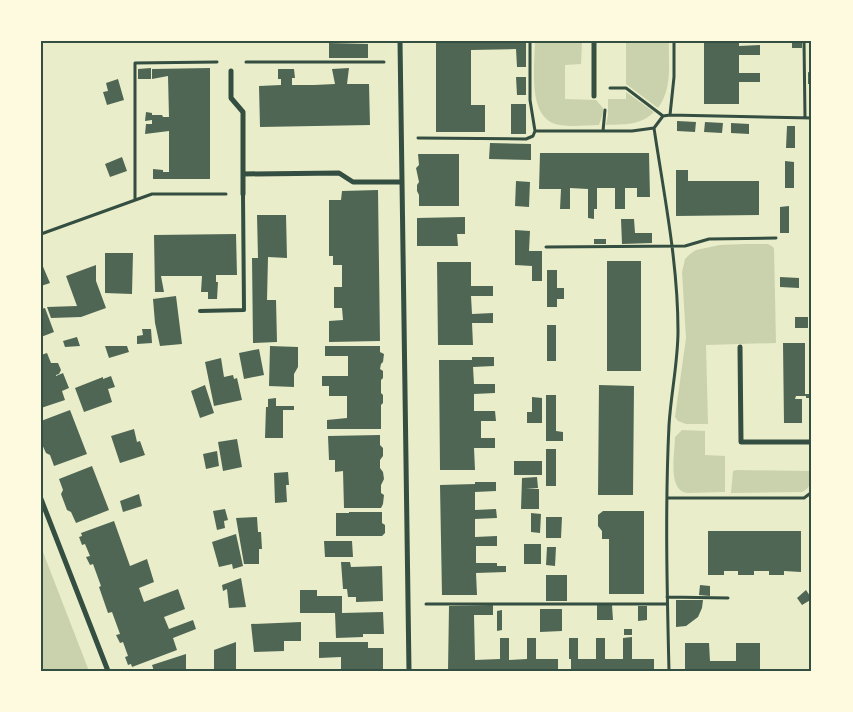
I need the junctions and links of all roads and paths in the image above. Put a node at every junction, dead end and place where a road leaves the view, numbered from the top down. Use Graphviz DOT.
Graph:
graph roads {
  1 [pos="400,41"];
  2 [pos="530,41"];
  3 [pos="594,41"];
  4 [pos="674,41"];
  5 [pos="804,41"];
  6 [pos="231,71"];
  7 [pos="594,88"];
  8 [pos="594,96"];
  9 [pos="670,115"];
  10 [pos="663,116"];
  11 [pos="805,118"];
  12 [pos="812,118"];
  13 [pos="654,128"];
  14 [pos="535,131"];
  15 [pos="402,138"];
  16 [pos="243,174"];
  17 [pos="402,182"];
  18 [pos="243,194"];
  19 [pos="41,234"];
  20 [pos="776,238"];
  21 [pos="671,245"];
  22 [pos="546,247"];
  23 [pos="200,311"];
  24 [pos="740,347"];
  25 [pos="812,442"];
  26 [pos="812,492"];
  27 [pos="668,498"];
  28 [pos="41,499"];
  29 [pos="667,597"];
  30 [pos="728,598"];
  31 [pos="408,604"];
  32 [pos="668,604"];
  33 [pos="108,671"];
  34 [pos="409,671"];
  35 [pos="669,671"];
  1 -- 15 [label="street"];
  2 -- 14 [label="path"];
  3 -- 7 [label="street"];
  4 -- 9 [label="path"];
  5 -- 11 [label="path"];
  6 -- 16 [label="street"];
  7 -- 8 [label="street"];
  7 -- 10 [label="path"];
  9 -- 10 [label="path"];
  9 -- 11 [label="path"];
  10 -- 13 [label="path"];
  11 -- 12 [label="path"];
  13 -- 14 [label="path"];
  13 -- 21 [label="path"];
  14 -- 15 [label="path"];
  15 -- 17 [label="street"];
  16 -- 17 [label="street"];
  16 -- 18 [label="street"];
  17 -- 31 [label="street"];
  18 -- 19 [label="path"];
  18 -- 23 [label="lane"];
  20 -- 21 [label="path"];
  21 -- 22 [label="path"];
  21 -- 27 [label="path"];
  24 -- 25 [label="street"];
  26 -- 27 [label="path"];
  27 -- 29 [label="path"];
  28 -- 33 [label="street"];
  29 -- 30 [label="path"];
  29 -- 32 [label="path"];
  31 -- 32 [label="path"];
  31 -- 34 [label="street"];
  32 -- 35 [label="path"];
}
